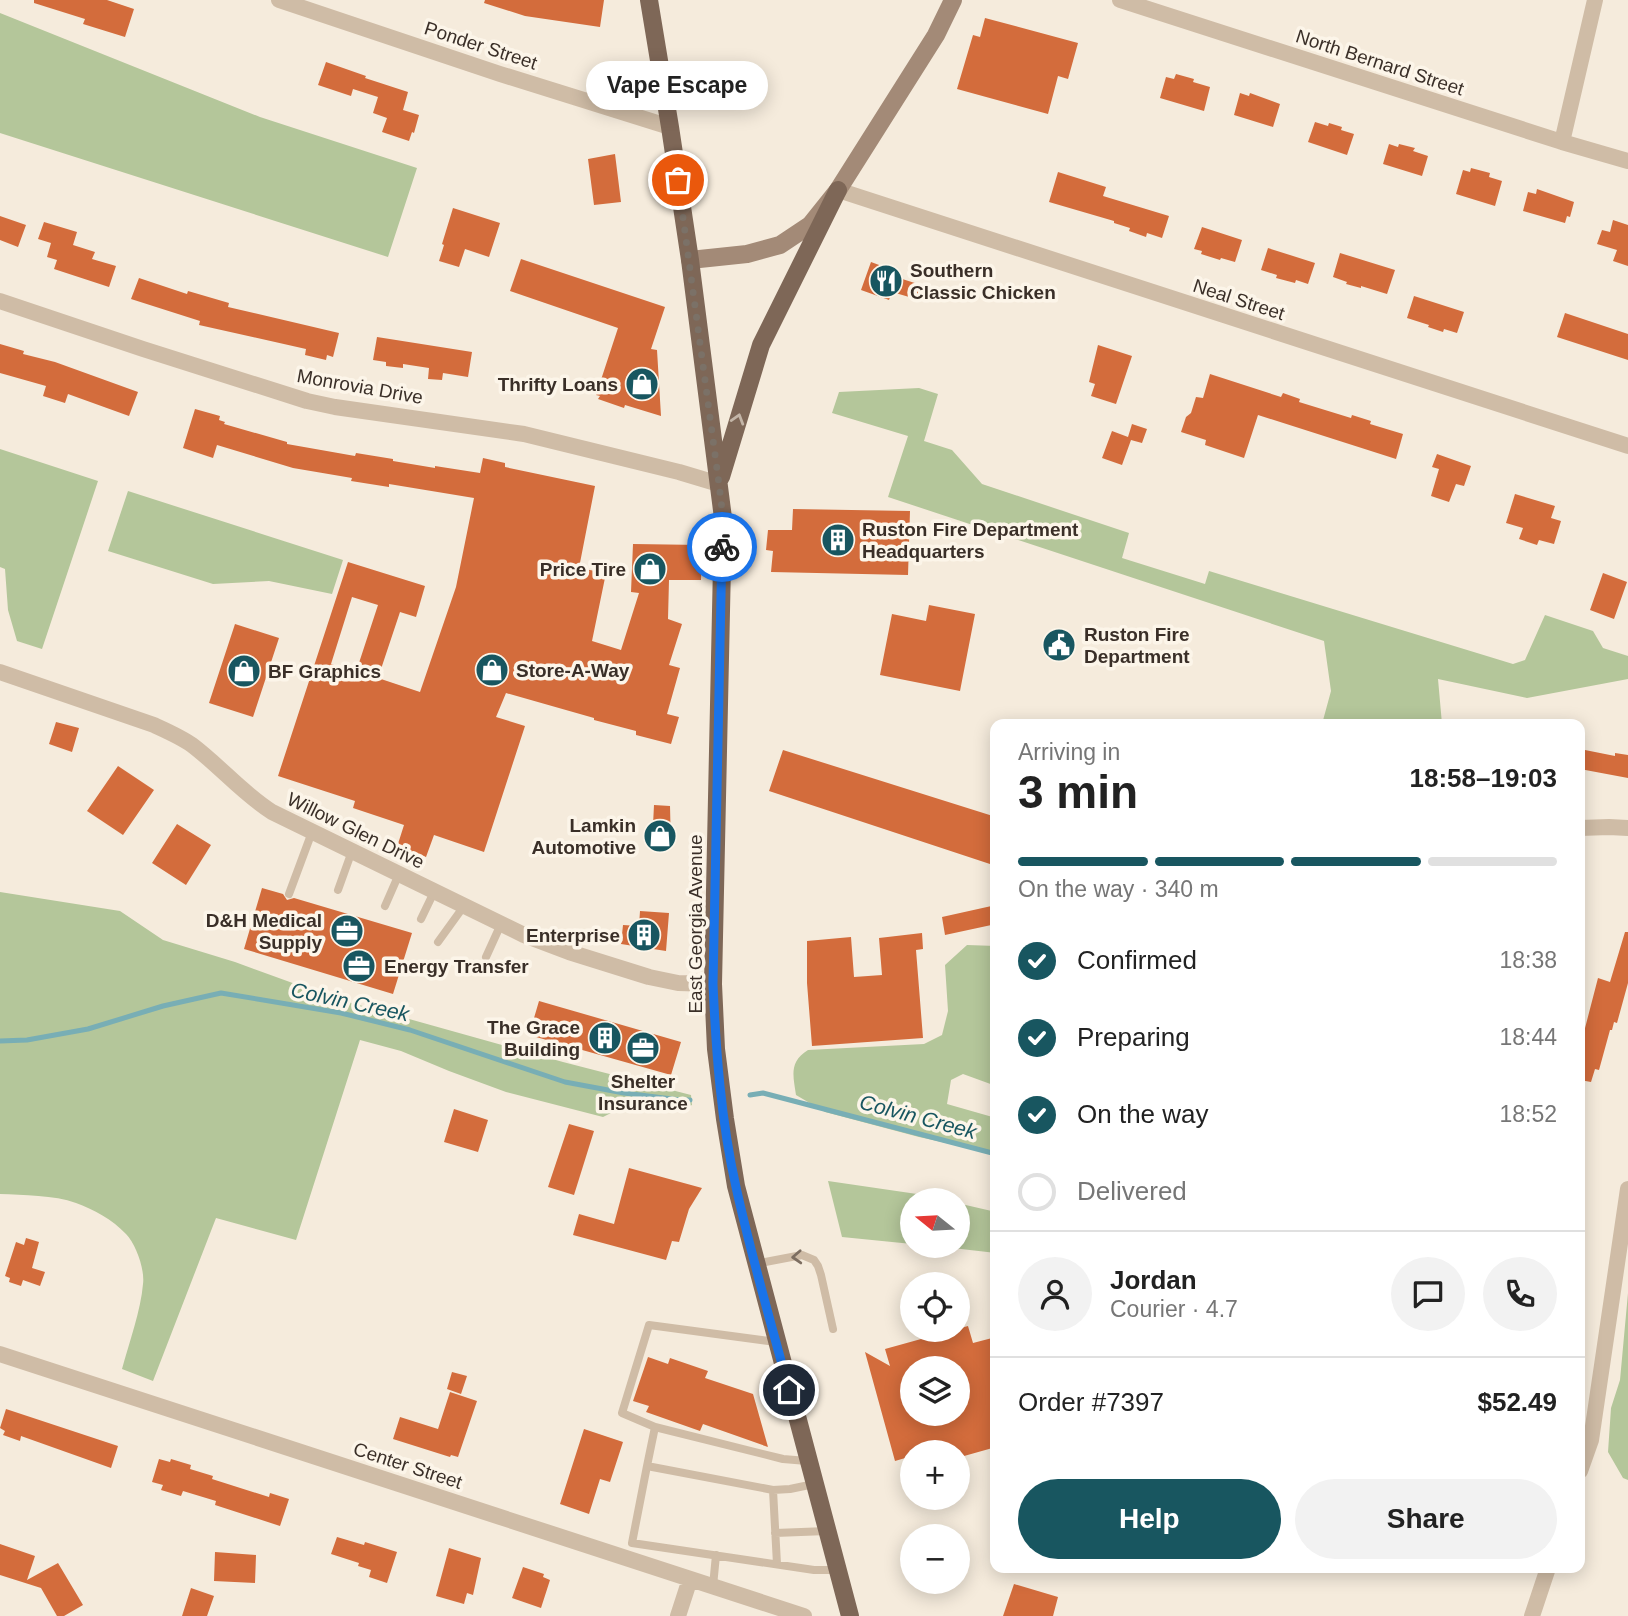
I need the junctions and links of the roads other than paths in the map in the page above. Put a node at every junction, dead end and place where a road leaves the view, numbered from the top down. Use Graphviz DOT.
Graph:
graph roads {
  1 [pos="279,0"];
  2 [pos="649,0"];
  3 [pos="953,0"];
  4 [pos="1120,0"];
  5 [pos="1595,0"];
  6 [pos="670,127"];
  7 [pos="1562,142"];
  8 [pos="1628,161"];
  9 [pos="838,190"];
  10 [pos="690,260"];
  11 [pos="0,301"];
  12 [pos="1628,446"];
  13 [pos="719,484"];
  14 [pos="0,672"];
  15 [pos="1585,828"];
  16 [pos="1628,828"];
  17 [pos="312,832"];
  18 [pos="352,851"];
  19 [pos="399,874"];
  20 [pos="338,890"];
  21 [pos="435,892"];
  22 [pos="289,894"];
  23 [pos="385,906"];
  24 [pos="464,906"];
  25 [pos="421,919"];
  26 [pos="501,924"];
  27 [pos="439,942"];
  28 [pos="486,957"];
  29 [pos="713,984"];
  30 [pos="1628,1189"];
  31 [pos="755,1264"];
  32 [pos="834,1329"];
  33 [pos="776,1342"];
  34 [pos="0,1354"];
  35 [pos="655,1427"];
  36 [pos="1585,1457"];
  37 [pos="808,1461"];
  38 [pos="647,1466"];
  39 [pos="814,1484"];
  40 [pos="773,1490"];
  41 [pos="827,1531"];
  42 [pos="775,1533"];
  43 [pos="716,1555"];
  44 [pos="777,1564"];
  45 [pos="837,1570"];
  46 [pos="1546,1573"];
  47 [pos="690,1579"];
  48 [pos="713,1586"];
  49 [pos="678,1616"];
  50 [pos="804,1616"];
  51 [pos="850,1616"];
  52 [pos="1532,1616"];
  1 -- 6 [label="street, Ponder Street"];
  2 -- 6 [label="main road, East Georgia Avenue"];
  3 -- 9 [label="main road"];
  4 -- 7 [label="street, North Bernard Street"];
  5 -- 7 [label="street"];
  6 -- 10 [label="main road, East Georgia Avenue"];
  7 -- 8 [label="street, North Bernard Street"];
  9 -- 10 [label="main road"];
  9 -- 12 [label="street, Neal Street"];
  13 -- 9 [label="main road, one-way"];
  10 -- 13 [label="main road, East Georgia Avenue"];
  11 -- 13 [label="street, Monrovia Drive"];
  13 -- 29 [label="main road, East Georgia Avenue"];
  14 -- 17 [label="street, Willow Glen Drive"];
  15 -- 16 [label="street"];
  17 -- 18 [label="street, Willow Glen Drive"];
  17 -- 22 [label="lane"];
  18 -- 19 [label="street, Willow Glen Drive"];
  18 -- 20 [label="lane"];
  19 -- 21 [label="street, Willow Glen Drive"];
  19 -- 23 [label="lane"];
  21 -- 24 [label="street, Willow Glen Drive"];
  21 -- 25 [label="lane"];
  24 -- 26 [label="street, Willow Glen Drive"];
  24 -- 27 [label="lane"];
  26 -- 28 [label="lane"];
  26 -- 29 [label="street, Willow Glen Drive"];
  29 -- 31 [label="main road, East Georgia Avenue"];
  30 -- 36 [label="street"];
  32 -- 31 [label="lane, one-way"];
  31 -- 33 [label="main road, East Georgia Avenue"];
  33 -- 35 [label="lane"];
  33 -- 37 [label="main road, East Georgia Avenue"];
  34 -- 47 [label="street, Center Street"];
  35 -- 37 [label="lane"];
  35 -- 38 [label="lane"];
  37 -- 39 [label="main road, East Georgia Avenue"];
  38 -- 40 [label="lane"];
  38 -- 43 [label="lane"];
  39 -- 40 [label="lane"];
  39 -- 41 [label="main road, East Georgia Avenue"];
  40 -- 42 [label="lane"];
  41 -- 42 [label="lane"];
  41 -- 45 [label="main road, East Georgia Avenue"];
  42 -- 44 [label="lane"];
  43 -- 44 [label="lane"];
  43 -- 48 [label="lane"];
  44 -- 45 [label="lane"];
  45 -- 51 [label="main road, East Georgia Avenue"];
  46 -- 52 [label="street"];
  47 -- 48 [label="street, Center Street"];
  47 -- 49 [label="street"];
  48 -- 50 [label="street, Center Street"];
}
